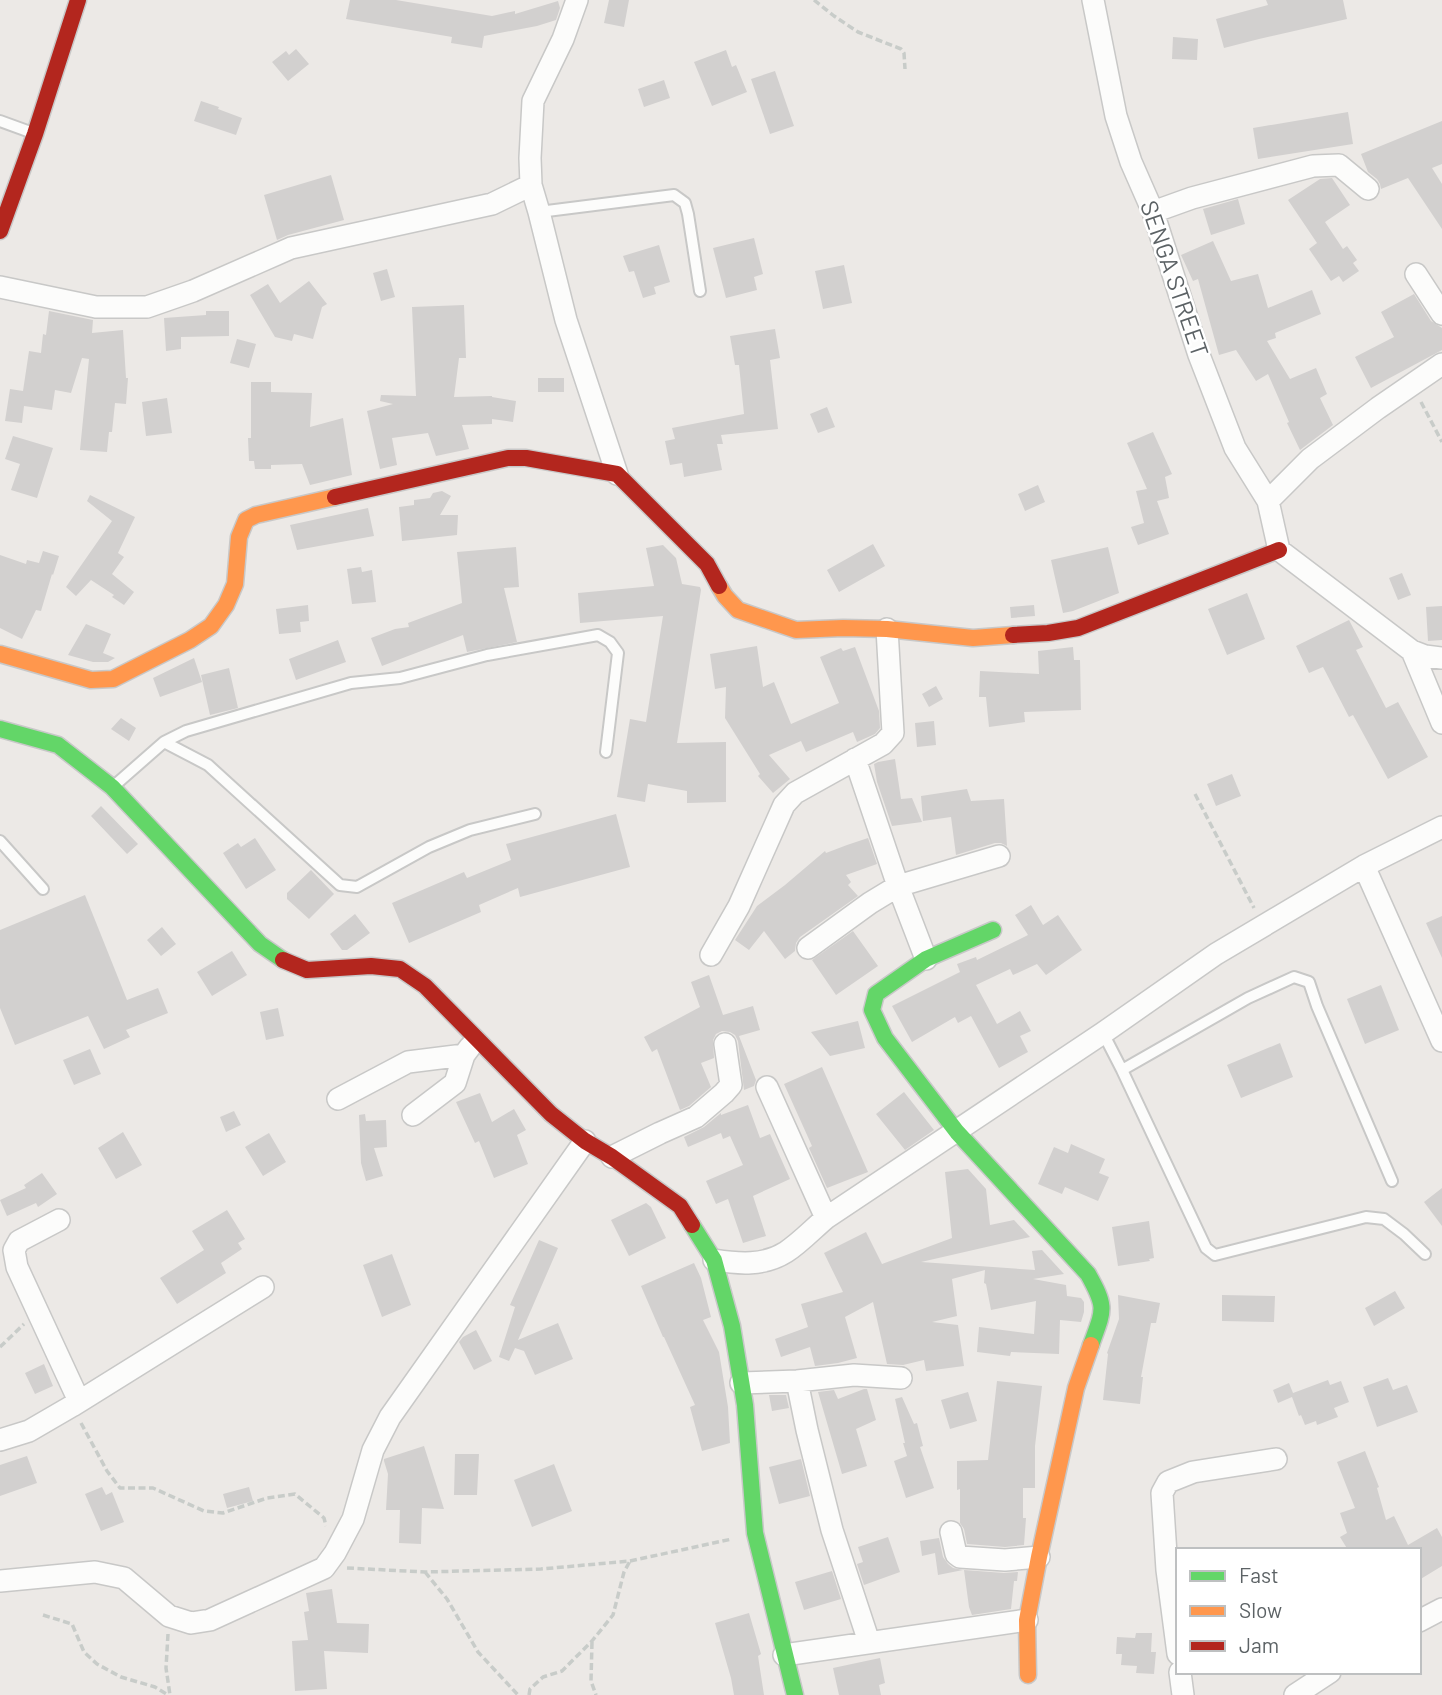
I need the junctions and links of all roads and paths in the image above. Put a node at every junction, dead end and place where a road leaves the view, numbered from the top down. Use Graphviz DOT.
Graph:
graph roads {
  1 [pos="78,0"];
  2 [pos="576,0"];
  3 [pos="814,0"];
  4 [pos="1093,0"];
  5 [pos="905,69"];
  6 [pos="0,121"];
  7 [pos="35,134"];
  8 [pos="531,185"];
  9 [pos="1368,189"];
  10 [pos="539,212"];
  11 [pos="1153,212"];
  12 [pos="0,231"];
  13 [pos="1416,274"];
  14 [pos="0,287"];
  15 [pos="700,291"];
  16 [pos="1442,314"];
  17 [pos="1442,364"];
  18 [pos="1412,385"];
  19 [pos="1442,442"];
  20 [pos="617,474"];
  21 [pos="1268,501"];
  22 [pos="1279,550"];
  23 [pos="887,629"];
  24 [pos="1412,651"];
  25 [pos="0,654"];
  26 [pos="1442,658"];
  27 [pos="1442,723"];
  28 [pos="0,729"];
  29 [pos="164,742"];
  30 [pos="606,752"];
  31 [pos="855,759"];
  32 [pos="112,787"];
  33 [pos="1195,794"];
  34 [pos="536,814"];
  35 [pos="1442,827"];
  36 [pos="0,841"];
  37 [pos="999,856"];
  38 [pos="1364,866"];
  39 [pos="898,886"];
  40 [pos="43,889"];
  41 [pos="1263,926"];
  42 [pos="993,930"];
  43 [pos="808,948"];
  44 [pos="711,955"];
  45 [pos="926,959"];
  46 [pos="1103,1033"];
  47 [pos="1442,1041"];
  48 [pos="725,1044"];
  49 [pos="470,1047"];
  50 [pos="1122,1070"];
  51 [pos="767,1087"];
  52 [pos="338,1099"];
  53 [pos="413,1115"];
  54 [pos="957,1132"];
  55 [pos="585,1142"];
  56 [pos="612,1157"];
  57 [pos="1392,1181"];
  58 [pos="826,1219"];
  59 [pos="59,1220"];
  60 [pos="1425,1254"];
  61 [pos="714,1259"];
  62 [pos="263,1287"];
  63 [pos="37,1311"];
  64 [pos="0,1347"];
  65 [pos="901,1378"];
  66 [pos="797,1381"];
  67 [pos="741,1383"];
  68 [pos="76,1404"];
  69 [pos="0,1440"];
  70 [pos="1276,1459"];
  71 [pos="951,1532"];
  72 [pos="755,1533"];
  73 [pos="1039,1556"];
  74 [pos="329,1560"];
  75 [pos="630,1561"];
  76 [pos="425,1572"];
  77 [pos="0,1581"];
  78 [pos="1442,1609"];
  79 [pos="43,1615"];
  80 [pos="169,1616"];
  81 [pos="1027,1620"];
  82 [pos="1421,1620"];
  83 [pos="1176,1639"];
  84 [pos="592,1641"];
  85 [pos="869,1642"];
  86 [pos="784,1655"];
  87 [pos="1180,1674"];
  88 [pos="1327,1674"];
  89 [pos="1028,1675"];
  90 [pos="169,1695"];
  91 [pos="518,1695"];
  92 [pos="529,1695"];
  93 [pos="596,1695"];
  94 [pos="795,1695"];
  95 [pos="1183,1695"];
  96 [pos="1296,1695"];
  1 -- 7 [label="street"];
  2 -- 8 [label="street"];
  3 -- 5 [label="path"];
  4 -- 11 [label="street, SENGA STREET"];
  6 -- 7 [label="lane"];
  7 -- 12 [label="street"];
  8 -- 10 [label="street"];
  8 -- 14 [label="street"];
  9 -- 11 [label="street"];
  10 -- 15 [label="lane"];
  10 -- 20 [label="street"];
  11 -- 21 [label="street, SENGA STREET"];
  13 -- 16 [label="street"];
  17 -- 18 [label="street"];
  18 -- 19 [label="path"];
  18 -- 21 [label="street"];
  20 -- 23 [label="street"];
  20 -- 25 [label="street"];
  21 -- 22 [label="street, SENGA STREET"];
  22 -- 23 [label="street"];
  22 -- 24 [label="street"];
  23 -- 31 [label="street"];
  24 -- 26 [label="street"];
  24 -- 27 [label="street"];
  28 -- 32 [label="street"];
  29 -- 30 [label="lane"];
  29 -- 32 [label="lane"];
  29 -- 34 [label="lane"];
  31 -- 39 [label="street"];
  31 -- 44 [label="street"];
  32 -- 49 [label="street"];
  33 -- 41 [label="path"];
  35 -- 38 [label="street"];
  36 -- 40 [label="lane"];
  37 -- 39 [label="street"];
  38 -- 41 [label="street"];
  38 -- 47 [label="street"];
  39 -- 43 [label="street"];
  39 -- 45 [label="street"];
  41 -- 46 [label="street"];
  42 -- 45 [label="street"];
  45 -- 54 [label="street"];
  46 -- 50 [label="lane"];
  46 -- 54 [label="street"];
  48 -- 56 [label="street"];
  49 -- 52 [label="street"];
  49 -- 53 [label="street"];
  49 -- 55 [label="street"];
  50 -- 57 [label="lane"];
  50 -- 60 [label="lane"];
  51 -- 58 [label="street"];
  54 -- 58 [label="street"];
  54 -- 73 [label="street"];
  55 -- 56 [label="street"];
  55 -- 74 [label="street"];
  56 -- 61 [label="street"];
  58 -- 61 [label="street"];
  59 -- 63 [label="street"];
  61 -- 67 [label="street"];
  62 -- 68 [label="street"];
  63 -- 64 [label="path"];
  63 -- 68 [label="street"];
  65 -- 66 [label="street"];
  66 -- 67 [label="street"];
  66 -- 85 [label="street"];
  67 -- 72 [label="street"];
  68 -- 69 [label="street"];
  68 -- 74 [label="path"];
  70 -- 83 [label="street"];
  71 -- 73 [label="street"];
  72 -- 75 [label="path"];
  72 -- 86 [label="street"];
  73 -- 81 [label="street"];
  74 -- 76 [label="path"];
  74 -- 80 [label="street"];
  75 -- 76 [label="path"];
  75 -- 84 [label="path"];
  76 -- 91 [label="path"];
  77 -- 80 [label="street"];
  78 -- 82 [label="street"];
  79 -- 90 [label="path"];
  80 -- 90 [label="path"];
  81 -- 85 [label="street"];
  81 -- 89 [label="street"];
  84 -- 92 [label="path"];
  84 -- 93 [label="path"];
  85 -- 86 [label="street"];
  86 -- 94 [label="street"];
  87 -- 95 [label="street"];
  88 -- 96 [label="street"];
}
